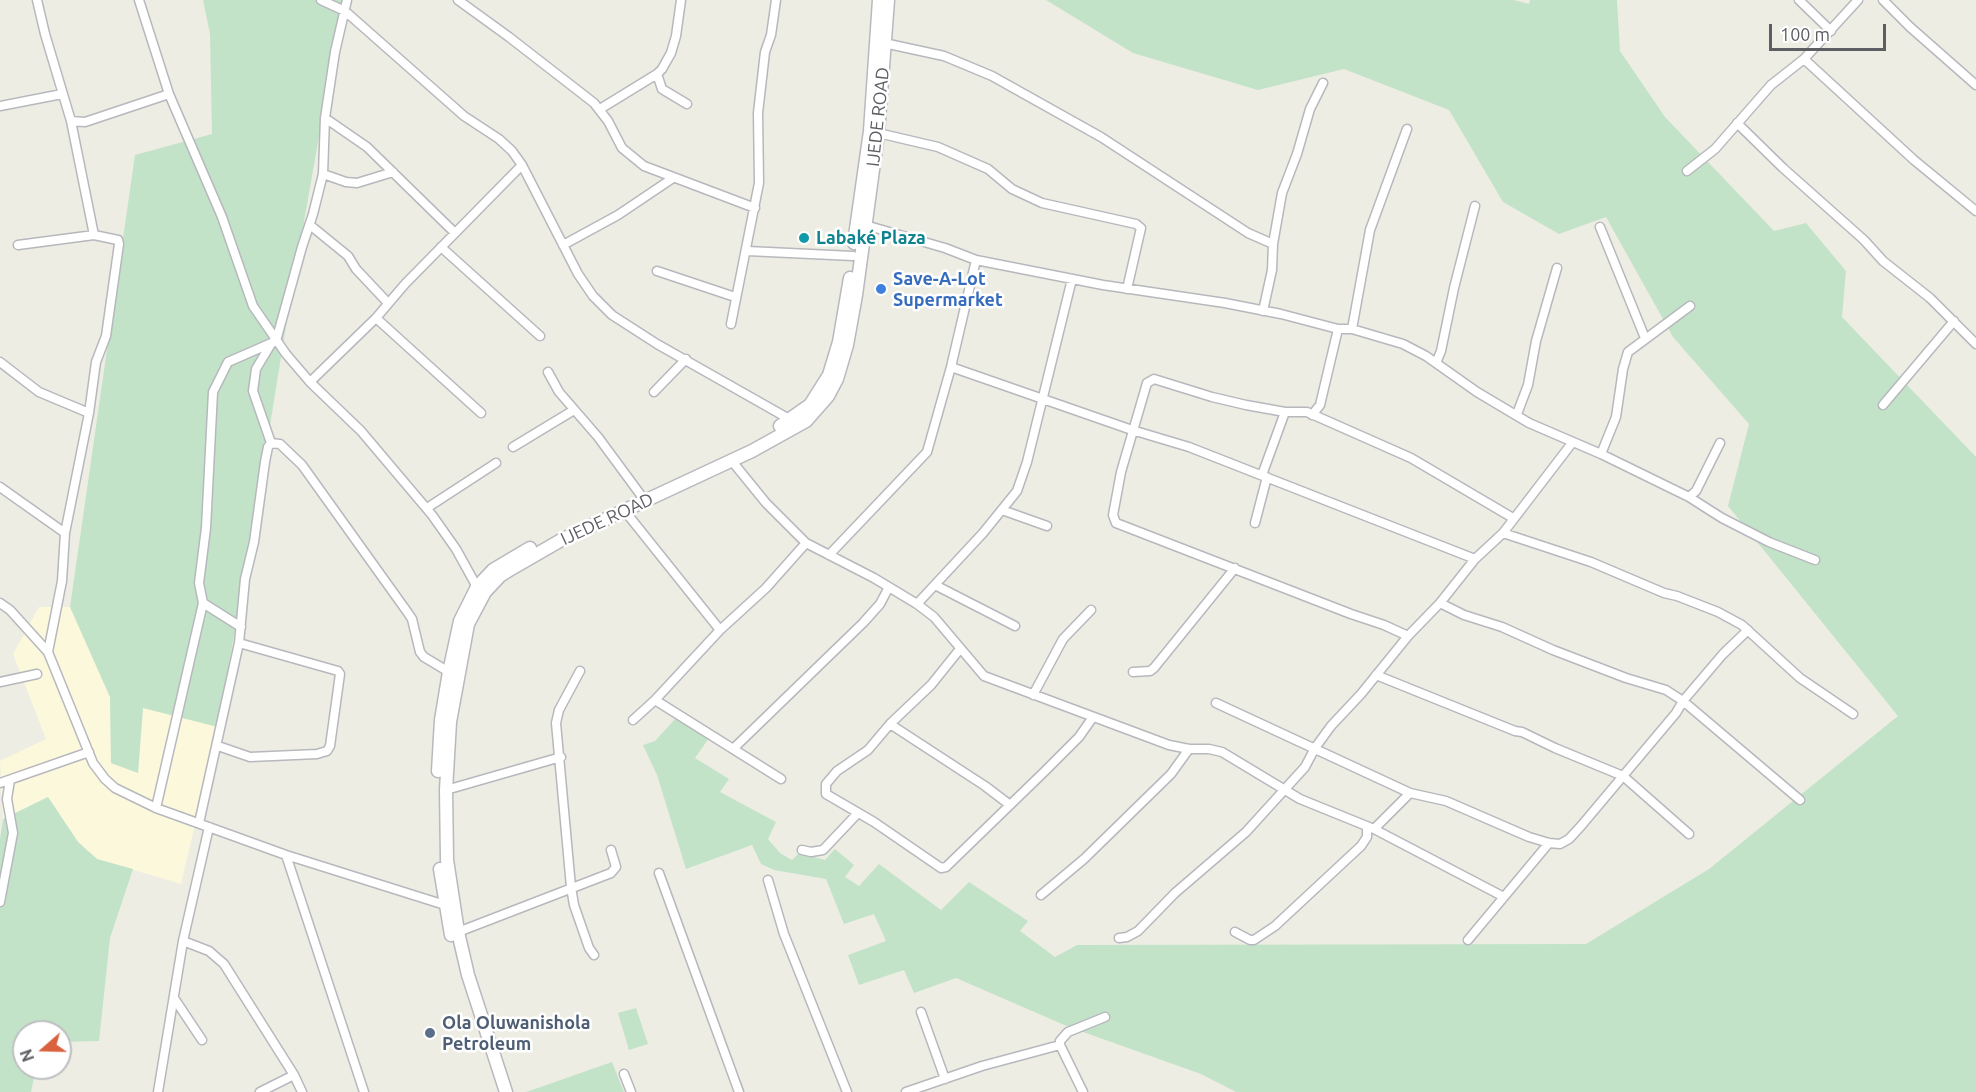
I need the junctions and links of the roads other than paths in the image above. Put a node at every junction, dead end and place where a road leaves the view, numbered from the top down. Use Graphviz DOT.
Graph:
graph roads {
  1 [pos="37,0"];
  2 [pos="138,0"];
  3 [pos="321,0"];
  4 [pos="347,0"];
  5 [pos="458,0"];
  6 [pos="681,0"];
  7 [pos="776,0"];
  8 [pos="879,0"];
  9 [pos="888,0"];
  10 [pos="1799,0"];
  11 [pos="1858,0"];
  12 [pos="1883,0"];
  13 [pos="345,11"];
  14 [pos="1831,32"];
  15 [pos="884,43"];
  16 [pos="1804,59"];
  17 [pos="657,74"];
  18 [pos="1323,83"];
  19 [pos="1976,85"];
  20 [pos="62,94"];
  21 [pos="169,94"];
  22 [pos="687,104"];
  23 [pos="0,106"];
  24 [pos="600,109"];
  25 [pos="325,118"];
  26 [pos="71,121"];
  27 [pos="1737,123"];
  28 [pos="1407,129"];
  29 [pos="878,134"];
  30 [pos="522,165"];
  31 [pos="1688,171"];
  32 [pos="393,172"];
  33 [pos="323,174"];
  34 [pos="673,178"];
  35 [pos="1475,206"];
  36 [pos="755,208"];
  37 [pos="1976,211"];
  38 [pos="310,225"];
  39 [pos="865,225"];
  40 [pos="1600,227"];
  41 [pos="455,233"];
  42 [pos="94,235"];
  43 [pos="1274,244"];
  44 [pos="18,245"];
  45 [pos="563,245"];
  46 [pos="441,247"];
  47 [pos="747,251"];
  48 [pos="853,256"];
  49 [pos="976,260"];
  50 [pos="1557,268"];
  51 [pos="657,271"];
  52 [pos="1072,279"];
  53 [pos="1127,289"];
  54 [pos="735,297"];
  55 [pos="388,303"];
  56 [pos="1690,306"];
  57 [pos="1263,310"];
  58 [pos="376,318"];
  59 [pos="1954,321"];
  60 [pos="731,324"];
  61 [pos="1338,329"];
  62 [pos="1352,329"];
  63 [pos="540,336"];
  64 [pos="1645,338"];
  65 [pos="274,342"];
  66 [pos="1976,344"];
  67 [pos="686,359"];
  68 [pos="0,362"];
  69 [pos="1436,363"];
  70 [pos="951,367"];
  71 [pos="548,372"];
  72 [pos="310,382"];
  73 [pos="654,392"];
  74 [pos="1042,398"];
  75 [pos="1883,405"];
  76 [pos="574,410"];
  77 [pos="1285,412"];
  78 [pos="89,413"];
  79 [pos="481,413"];
  80 [pos="1517,414"];
  81 [pos="1312,415"];
  82 [pos="791,420"];
  83 [pos="1132,430"];
  84 [pos="271,443"];
  85 [pos="1572,443"];
  86 [pos="1720,443"];
  87 [pos="513,447"];
  88 [pos="1601,454"];
  89 [pos="731,460"];
  90 [pos="496,463"];
  91 [pos="1264,476"];
  92 [pos="0,487"];
  93 [pos="640,494"];
  94 [pos="1689,497"];
  95 [pos="427,508"];
  96 [pos="624,510"];
  97 [pos="1002,510"];
  98 [pos="1513,518"];
  99 [pos="1255,522"];
  100 [pos="1047,526"];
  101 [pos="1503,532"];
  102 [pos="65,533"];
  103 [pos="807,543"];
  104 [pos="829,555"];
  105 [pos="1475,559"];
  106 [pos="1815,560"];
  107 [pos="1235,568"];
  108 [pos="935,585"];
  109 [pos="477,587"];
  110 [pos="889,587"];
  111 [pos="0,603"];
  112 [pos="202,603"];
  113 [pos="1440,603"];
  114 [pos="917,604"];
  115 [pos="1091,610"];
  116 [pos="1015,626"];
  117 [pos="241,627"];
  118 [pos="720,630"];
  119 [pos="1748,630"];
  120 [pos="1408,636"];
  121 [pos="239,643"];
  122 [pos="960,649"];
  123 [pos="48,652"];
  124 [pos="580,671"];
  125 [pos="449,672"];
  126 [pos="1132,672"];
  127 [pos="38,674"];
  128 [pos="1376,675"];
  129 [pos="0,682"];
  130 [pos="1033,695"];
  131 [pos="655,700"];
  132 [pos="1683,701"];
  133 [pos="1216,703"];
  134 [pos="1853,714"];
  135 [pos="1093,717"];
  136 [pos="633,720"];
  137 [pos="890,724"];
  138 [pos="218,746"];
  139 [pos="734,748"];
  140 [pos="1315,748"];
  141 [pos="1189,749"];
  142 [pos="89,753"];
  143 [pos="561,757"];
  144 [pos="1623,776"];
  145 [pos="781,779"];
  146 [pos="10,780"];
  147 [pos="0,783"];
  148 [pos="1284,789"];
  149 [pos="446,790"];
  150 [pos="1410,793"];
  151 [pos="1800,800"];
  152 [pos="1010,805"];
  153 [pos="156,808"];
  154 [pos="858,813"];
  155 [pos="200,823"];
  156 [pos="209,826"];
  157 [pos="1371,828"];
  158 [pos="1689,834"];
  159 [pos="1549,843"];
  160 [pos="611,850"];
  161 [pos="802,850"];
  162 [pos="286,855"];
  163 [pos="659,873"];
  164 [pos="768,880"];
  165 [pos="571,887"];
  166 [pos="1,892"];
  167 [pos="1041,895"];
  168 [pos="1504,897"];
  169 [pos="0,902"];
  170 [pos="445,905"];
  171 [pos="458,932"];
  172 [pos="1235,932"];
  173 [pos="1119,938"];
  174 [pos="1468,940"];
  175 [pos="183,941"];
  176 [pos="594,955"];
  177 [pos="174,998"];
  178 [pos="921,1011"];
  179 [pos="1105,1017"];
  180 [pos="202,1040"];
  181 [pos="1060,1045"];
  182 [pos="624,1074"];
  183 [pos="294,1075"];
  184 [pos="945,1079"];
  185 [pos="158,1092"];
  186 [pos="260,1092"];
  187 [pos="302,1092"];
  188 [pos="364,1092"];
  189 [pos="498,1092"];
  190 [pos="506,1092"];
  191 [pos="631,1092"];
  192 [pos="739,1092"];
  193 [pos="847,1092"];
  194 [pos="906,1092"];
  195 [pos="1083,1092"];
  1 -- 20 [label="street"];
  2 -- 21 [label="street"];
  3 -- 13 [label="street"];
  4 -- 13 [label="street"];
  5 -- 24 [label="street"];
  6 -- 17 [label="street"];
  7 -- 36 [label="street"];
  8 -- 48 [label="main road, IJEDE ROAD"];
  9 -- 15 [label="main road, IJEDE ROAD"];
  10 -- 14 [label="street"];
  11 -- 14 [label="street"];
  12 -- 19 [label="street"];
  13 -- 25 [label="street"];
  13 -- 30 [label="street"];
  14 -- 16 [label="street"];
  15 -- 29 [label="main road, IJEDE ROAD"];
  15 -- 43 [label="street"];
  16 -- 27 [label="street"];
  16 -- 37 [label="street"];
  17 -- 22 [label="street"];
  17 -- 24 [label="street"];
  18 -- 43 [label="street"];
  20 -- 23 [label="street"];
  20 -- 26 [label="street"];
  21 -- 26 [label="street"];
  21 -- 65 [label="street"];
  24 -- 34 [label="street"];
  25 -- 32 [label="street"];
  25 -- 33 [label="street"];
  26 -- 42 [label="street"];
  27 -- 31 [label="street"];
  27 -- 59 [label="street"];
  28 -- 62 [label="street"];
  29 -- 39 [label="main road, IJEDE ROAD"];
  29 -- 53 [label="street"];
  30 -- 41 [label="street"];
  30 -- 45 [label="street"];
  32 -- 33 [label="street"];
  32 -- 41 [label="street"];
  33 -- 38 [label="street"];
  34 -- 36 [label="street"];
  34 -- 45 [label="street"];
  35 -- 69 [label="street"];
  36 -- 47 [label="street"];
  38 -- 55 [label="street"];
  38 -- 65 [label="street"];
  39 -- 49 [label="street"];
  39 -- 89 [label="main road, IJEDE ROAD"];
  40 -- 64 [label="street"];
  41 -- 46 [label="street"];
  42 -- 44 [label="street"];
  42 -- 78 [label="street"];
  43 -- 57 [label="street"];
  45 -- 67 [label="street"];
  46 -- 55 [label="street"];
  46 -- 63 [label="street"];
  47 -- 48 [label="street"];
  47 -- 54 [label="street"];
  48 -- 82 [label="main road, IJEDE ROAD"];
  49 -- 52 [label="street"];
  49 -- 70 [label="street"];
  50 -- 80 [label="street"];
  51 -- 54 [label="street"];
  52 -- 53 [label="street"];
  52 -- 74 [label="street"];
  53 -- 57 [label="street"];
  54 -- 60 [label="street"];
  55 -- 58 [label="street"];
  56 -- 64 [label="street"];
  57 -- 61 [label="street"];
  58 -- 72 [label="street"];
  58 -- 79 [label="street"];
  59 -- 66 [label="street"];
  59 -- 75 [label="street"];
  61 -- 62 [label="street"];
  61 -- 81 [label="street"];
  62 -- 69 [label="street"];
  64 -- 88 [label="street"];
  65 -- 72 [label="street"];
  65 -- 84 [label="street"];
  65 -- 112 [label="street"];
  67 -- 73 [label="street"];
  67 -- 82 [label="street"];
  68 -- 78 [label="street"];
  69 -- 80 [label="street"];
  70 -- 74 [label="street"];
  70 -- 104 [label="street"];
  71 -- 76 [label="street"];
  72 -- 95 [label="street"];
  74 -- 83 [label="street"];
  74 -- 97 [label="street"];
  76 -- 87 [label="street"];
  76 -- 93 [label="street"];
  77 -- 81 [label="street"];
  77 -- 83 [label="street"];
  77 -- 91 [label="street"];
  78 -- 102 [label="street"];
  80 -- 85 [label="street"];
  81 -- 98 [label="street"];
  82 -- 93 [label="main road, IJEDE ROAD"];
  83 -- 91 [label="street"];
  83 -- 107 [label="street"];
  84 -- 117 [label="street"];
  84 -- 125 [label="street"];
  85 -- 88 [label="street"];
  85 -- 98 [label="street"];
  86 -- 94 [label="street"];
  88 -- 94 [label="street"];
  89 -- 96 [label="main road, IJEDE ROAD"];
  89 -- 103 [label="street"];
  90 -- 95 [label="street"];
  91 -- 99 [label="street"];
  91 -- 105 [label="street"];
  92 -- 102 [label="street"];
  93 -- 109 [label="main road, IJEDE ROAD"];
  94 -- 106 [label="street"];
  95 -- 109 [label="street"];
  96 -- 118 [label="street"];
  96 -- 149 [label="main road, IJEDE ROAD"];
  97 -- 100 [label="street"];
  97 -- 108 [label="street"];
  98 -- 101 [label="street"];
  101 -- 105 [label="street"];
  101 -- 119 [label="street"];
  102 -- 123 [label="street"];
  103 -- 104 [label="street"];
  103 -- 118 [label="street"];
  104 -- 110 [label="street"];
  105 -- 113 [label="street"];
  107 -- 120 [label="street"];
  107 -- 126 [label="street"];
  108 -- 114 [label="street"];
  108 -- 116 [label="street"];
  109 -- 125 [label="main road, IJEDE ROAD"];
  110 -- 114 [label="street"];
  110 -- 139 [label="street"];
  111 -- 123 [label="street"];
  112 -- 117 [label="street"];
  112 -- 153 [label="street"];
  113 -- 120 [label="street"];
  113 -- 132 [label="street"];
  114 -- 122 [label="street"];
  115 -- 130 [label="street"];
  117 -- 121 [label="street"];
  118 -- 131 [label="street"];
  119 -- 132 [label="street"];
  119 -- 134 [label="street"];
  120 -- 128 [label="street"];
  121 -- 138 [label="street"];
  121 -- 138 [label="street"];
  122 -- 130 [label="street"];
  122 -- 137 [label="street"];
  123 -- 142 [label="street"];
  124 -- 143 [label="street"];
  125 -- 170 [label="main road, IJEDE ROAD"];
  127 -- 129 [label="street"];
  128 -- 140 [label="street"];
  128 -- 144 [label="street"];
  130 -- 135 [label="street"];
  131 -- 136 [label="street"];
  131 -- 139 [label="street"];
  132 -- 144 [label="street"];
  132 -- 151 [label="street"];
  133 -- 140 [label="street"];
  135 -- 141 [label="street"];
  135 -- 152 [label="street"];
  137 -- 152 [label="street"];
  137 -- 154 [label="street"];
  138 -- 155 [label="street"];
  139 -- 145 [label="street"];
  140 -- 148 [label="street"];
  140 -- 150 [label="street"];
  141 -- 148 [label="street"];
  141 -- 167 [label="street"];
  142 -- 146 [label="street"];
  142 -- 153 [label="street"];
  143 -- 149 [label="street"];
  143 -- 165 [label="street"];
  144 -- 158 [label="street"];
  144 -- 159 [label="street"];
  146 -- 147 [label="street"];
  146 -- 166 [label="street"];
  148 -- 157 [label="street"];
  148 -- 173 [label="street"];
  149 -- 171 [label="main road, IJEDE ROAD"];
  150 -- 157 [label="street"];
  150 -- 159 [label="street"];
  152 -- 154 [label="street"];
  153 -- 155 [label="street"];
  154 -- 161 [label="street"];
  155 -- 156 [label="street"];
  156 -- 162 [label="street"];
  156 -- 175 [label="street"];
  157 -- 168 [label="street"];
  157 -- 172 [label="street"];
  159 -- 168 [label="street"];
  160 -- 165 [label="street"];
  162 -- 170 [label="street"];
  162 -- 188 [label="street"];
  163 -- 192 [label="street"];
  164 -- 193 [label="street"];
  165 -- 171 [label="street"];
  165 -- 176 [label="street"];
  166 -- 169 [label="street"];
  168 -- 174 [label="street"];
  170 -- 189 [label="main road, IJEDE ROAD"];
  171 -- 190 [label="main road, IJEDE ROAD"];
  175 -- 177 [label="street"];
  175 -- 183 [label="street"];
  177 -- 180 [label="street"];
  177 -- 185 [label="street"];
  178 -- 184 [label="street"];
  179 -- 181 [label="street"];
  181 -- 184 [label="street"];
  181 -- 195 [label="street"];
  182 -- 191 [label="street"];
  183 -- 186 [label="street"];
  183 -- 187 [label="street"];
  184 -- 194 [label="street"];
}
